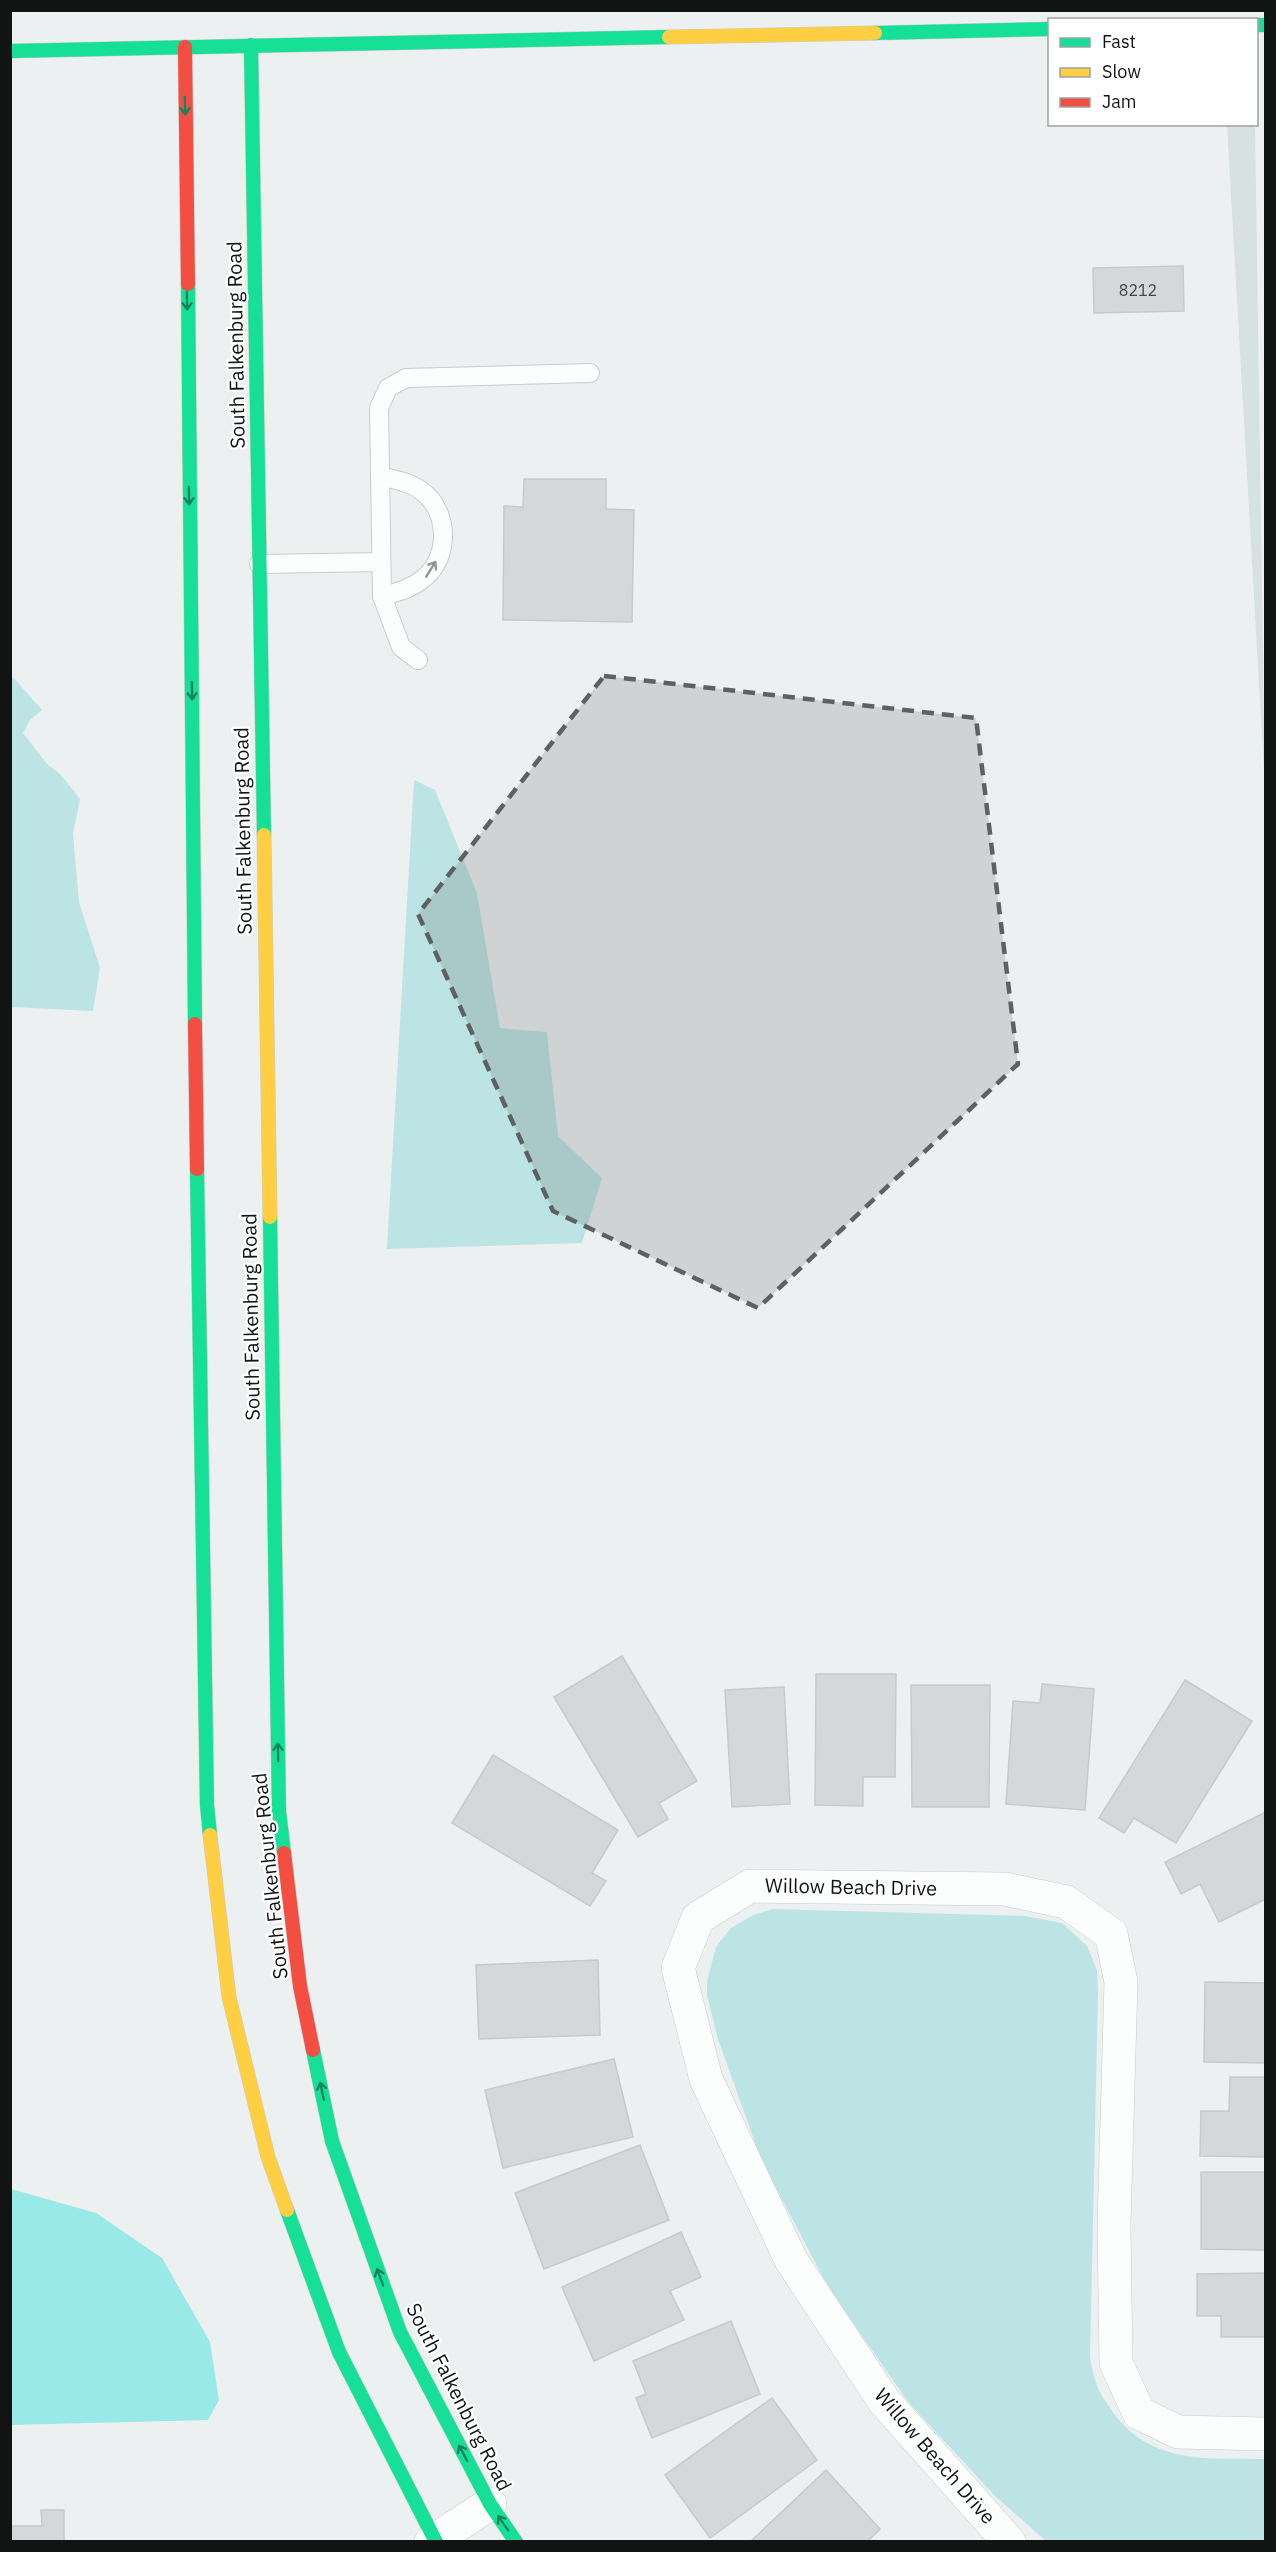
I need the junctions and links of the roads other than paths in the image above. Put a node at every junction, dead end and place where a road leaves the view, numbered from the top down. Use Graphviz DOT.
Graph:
graph roads {
  1 [pos="1048,29"];
  2 [pos="251,45"];
  3 [pos="185,47"];
  4 [pos="10,51"];
  5 [pos="590,373"];
  6 [pos="380,476"];
  7 [pos="381,562"];
  8 [pos="259,564"];
  9 [pos="382,596"];
  10 [pos="418,660"];
  11 [pos="1266,2434"];
  12 [pos="490,2504"];
  13 [pos="434,2541"];
  14 [pos="516,2541"];
  15 [pos="1009,2541"];
  1 -- 2 [label="street"];
  2 -- 3 [label="street"];
  2 -- 8 [label="street, South Falkenburg Road"];
  3 -- 4 [label="street"];
  3 -- 13 [label="street, one-way"];
  5 -- 6 [label="lane"];
  6 -- 7 [label="lane"];
  9 -- 6 [label="lane, one-way"];
  7 -- 8 [label="lane"];
  7 -- 9 [label="lane"];
  12 -- 8 [label="street, South Falkenburg Road, one-way"];
  9 -- 10 [label="lane"];
  11 -- 15 [label="street, Willow Beach Drive"];
  12 -- 13 [label="street"];
  14 -- 12 [label="street, South Falkenburg Road, one-way"];
}
